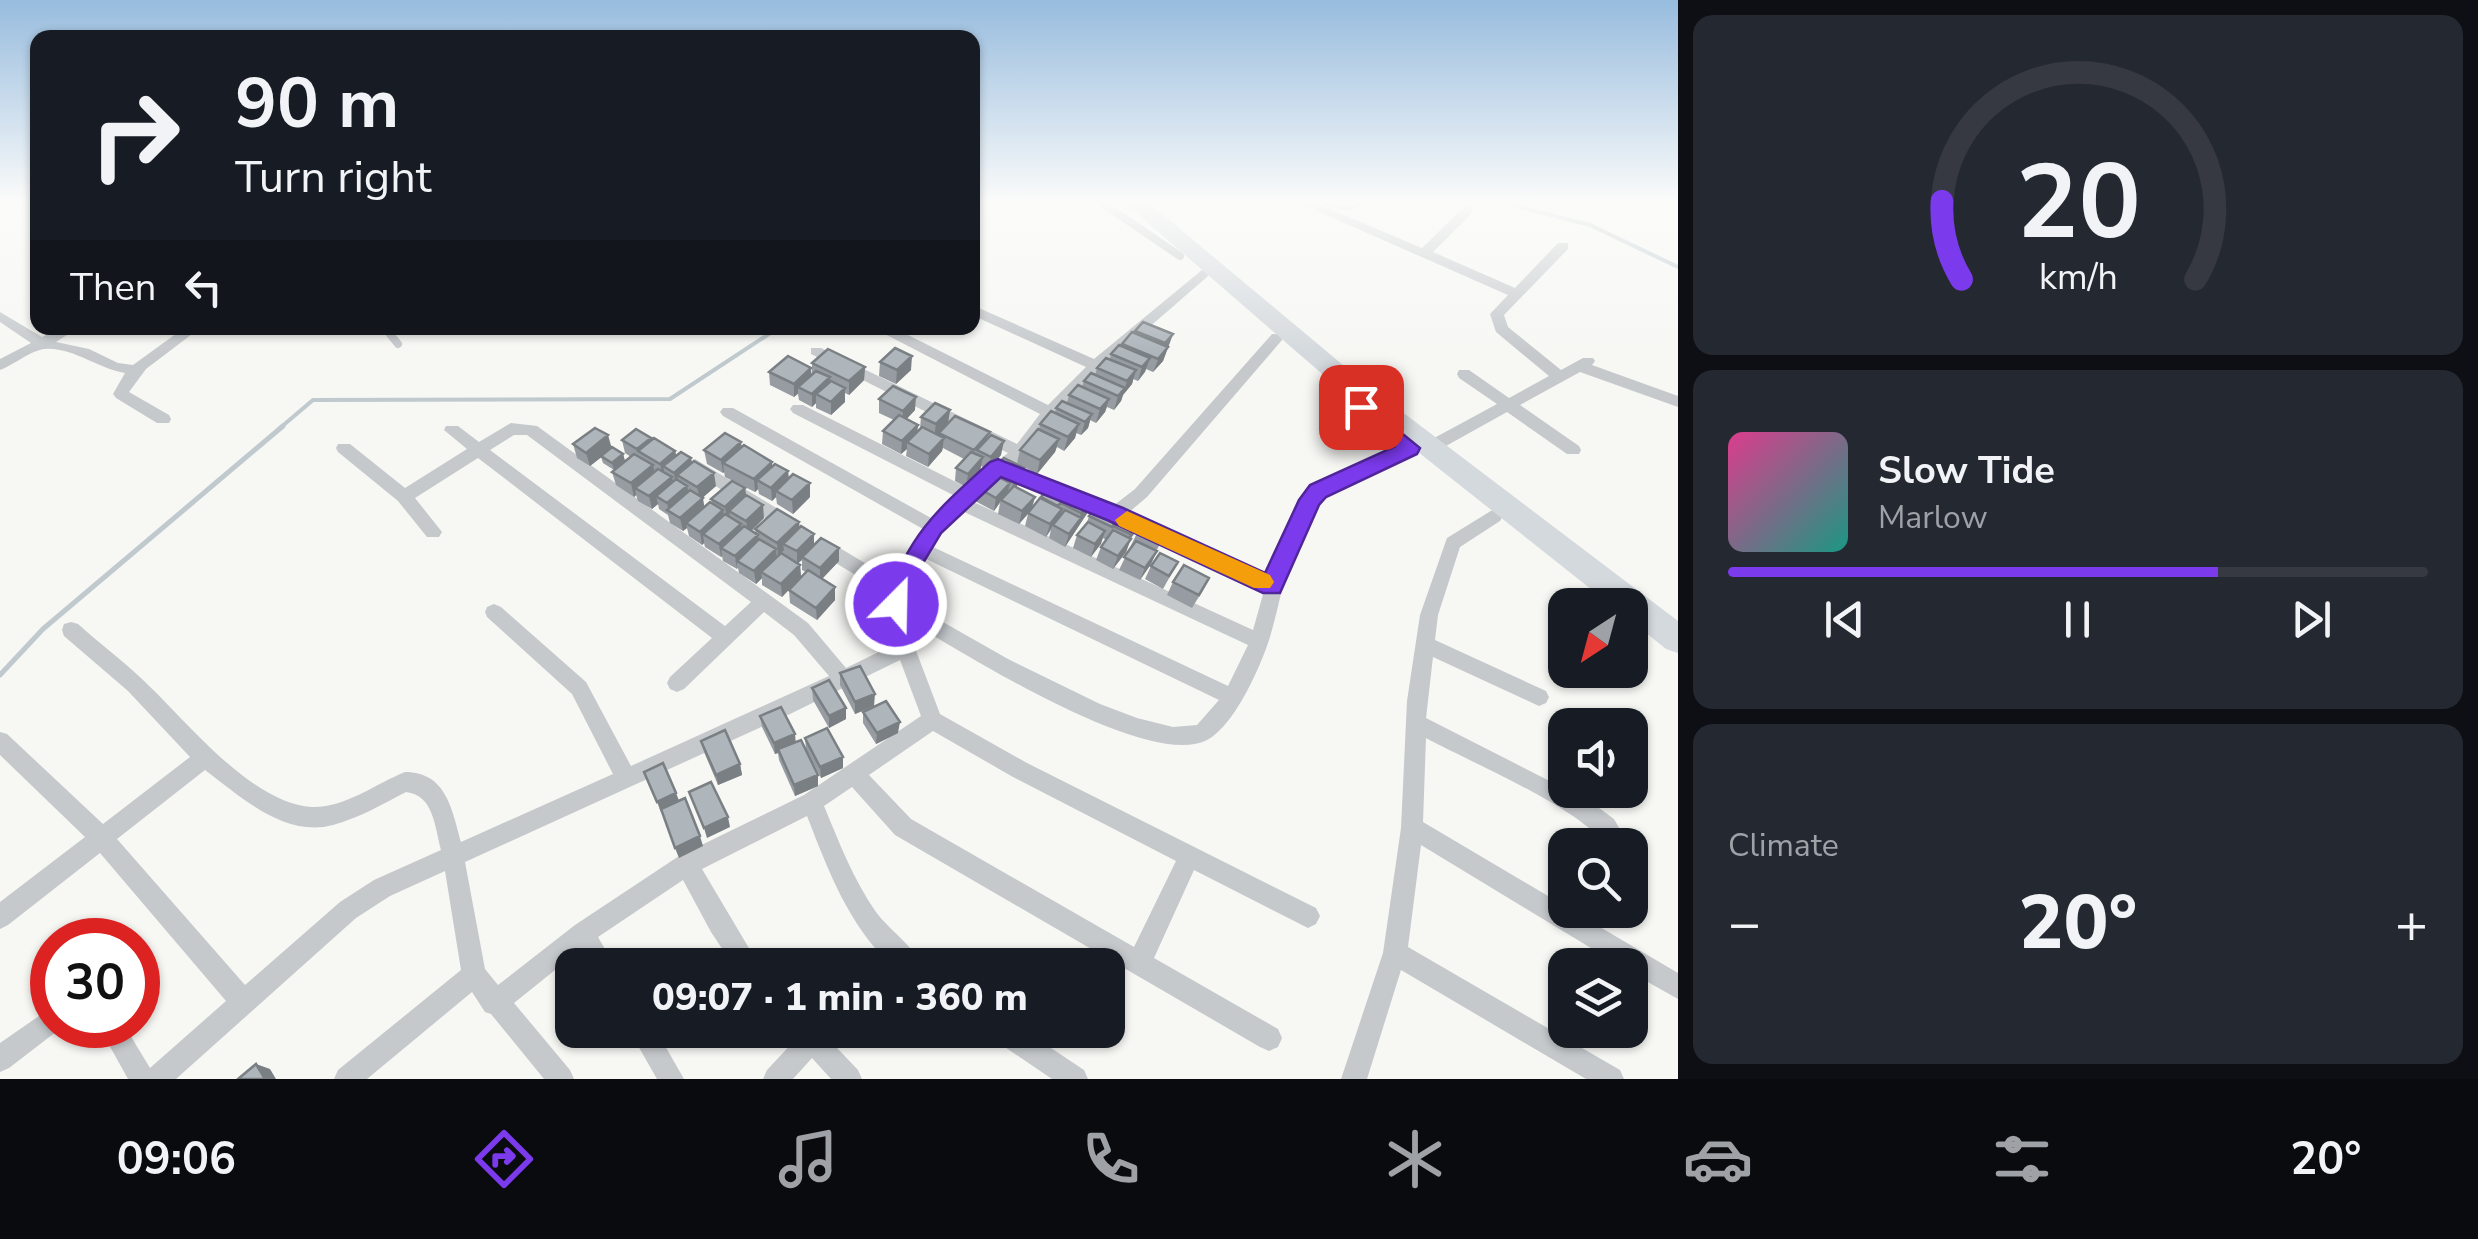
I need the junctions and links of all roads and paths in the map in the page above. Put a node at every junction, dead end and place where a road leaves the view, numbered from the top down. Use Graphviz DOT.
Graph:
graph roads {
  1 [pos="1176,253"];
  2 [pos="1177,253"];
  3 [pos="1195,253"];
  4 [pos="1556,253"];
  5 [pos="1424,254"];
  6 [pos="1180,256"];
  7 [pos="1202,274"];
  8 [pos="1516,294"];
  9 [pos="980,313"];
  10 [pos="0,316"];
  11 [pos="57,335"];
  12 [pos="184,335"];
  13 [pos="391,335"];
  14 [pos="898,335"];
  15 [pos="1277,338"];
  16 [pos="41,343"];
  17 [pos="398,344"];
  18 [pos="816,352"];
  19 [pos="0,365"];
  20 [pos="1096,366"];
  21 [pos="136,370"];
  22 [pos="1464,374"];
  23 [pos="1560,378"];
  24 [pos="1678,402"];
  25 [pos="1511,406"];
  26 [pos="798,410"];
  27 [pos="728,412"];
  28 [pos="1050,412"];
  29 [pos="163,419"];
  30 [pos="452,430"];
  31 [pos="344,448"];
  32 [pos="1421,448"];
  33 [pos="476,449"];
  34 [pos="1573,450"];
  35 [pos="1020,452"];
  36 [pos="685,458"];
  37 [pos="998,467"];
  38 [pos="404,497"];
  39 [pos="962,498"];
  40 [pos="1115,514"];
  41 [pos="1494,516"];
  42 [pos="933,527"];
  43 [pos="433,532"];
  44 [pos="921,550"];
  45 [pos="1271,586"];
  46 [pos="1586,588"];
  47 [pos="897,598"];
  48 [pos="763,602"];
  49 [pos="494,612"];
  50 [pos="71,630"];
  51 [pos="1648,636"];
  52 [pos="726,637"];
  53 [pos="1678,639"];
  54 [pos="1259,641"];
  55 [pos="1424,644"];
  56 [pos="905,648"];
  57 [pos="1678,660"];
  58 [pos="843,678"];
  59 [pos="677,684"];
  60 [pos="1232,697"];
  61 [pos="1539,698"];
  62 [pos="932,720"];
  63 [pos="1416,723"];
  64 [pos="0,741"];
  65 [pos="206,758"];
  66 [pos="854,774"];
  67 [pos="626,778"];
  68 [pos="812,802"];
  69 [pos="1412,828"];
  70 [pos="1607,828"];
  71 [pos="100,836"];
  72 [pos="454,855"];
  73 [pos="1190,855"];
  74 [pos="687,864"];
  75 [pos="1308,916"];
  76 [pos="0,917"];
  77 [pos="582,933"];
  78 [pos="591,948"];
  79 [pos="735,948"];
  80 [pos="889,948"];
  81 [pos="1396,953"];
  82 [pos="1138,962"];
  83 [pos="474,975"];
  84 [pos="1678,987"];
  85 [pos="242,1002"];
  86 [pos="494,1003"];
  87 [pos="30,1036"];
  88 [pos="1270,1038"];
  89 [pos="124,1048"];
  90 [pos="653,1048"];
  91 [pos="799,1048"];
  92 [pos="820,1048"];
  93 [pos="1028,1048"];
  94 [pos="0,1059"];
  95 [pos="555,1077"];
  96 [pos="142,1079"];
  97 [pos="157,1079"];
  98 [pos="346,1079"];
  99 [pos="672,1079"];
  100 [pos="776,1079"];
  101 [pos="849,1079"];
  102 [pos="1074,1079"];
  103 [pos="1354,1079"];
  104 [pos="1611,1079"];
  1 -- 6 [label="lane"];
  2 -- 6 [label="highway"];
  3 -- 32 [label="highway"];
  4 -- 8 [label="street"];
  5 -- 8 [label="street"];
  6 -- 7 [label="highway"];
  7 -- 15 [label="highway"];
  7 -- 20 [label="street"];
  8 -- 23 [label="street"];
  9 -- 20 [label="street"];
  10 -- 16 [label="street"];
  11 -- 16 [label="street"];
  12 -- 21 [label="street"];
  13 -- 17 [label="lane"];
  14 -- 28 [label="street"];
  15 -- 32 [label="highway"];
  15 -- 40 [label="street"];
  16 -- 19 [label="street"];
  16 -- 21 [label="street"];
  18 -- 35 [label="street"];
  20 -- 28 [label="street"];
  21 -- 29 [label="street"];
  22 -- 25 [label="street"];
  23 -- 24 [label="street"];
  23 -- 25 [label="street"];
  25 -- 32 [label="street"];
  25 -- 34 [label="street"];
  26 -- 39 [label="street"];
  27 -- 42 [label="street"];
  28 -- 35 [label="street"];
  30 -- 33 [label="street"];
  31 -- 38 [label="street"];
  32 -- 41 [label="highway"];
  32 -- 45 [label="street"];
  32 -- 53 [label="highway"];
  33 -- 38 [label="street"];
  33 -- 48 [label="street"];
  33 -- 52 [label="street"];
  35 -- 37 [label="street"];
  36 -- 47 [label="street"];
  37 -- 39 [label="street"];
  37 -- 40 [label="street"];
  38 -- 43 [label="street"];
  39 -- 42 [label="street"];
  39 -- 54 [label="street"];
  40 -- 45 [label="street"];
  41 -- 46 [label="highway"];
  41 -- 55 [label="street"];
  42 -- 44 [label="street"];
  44 -- 47 [label="street"];
  44 -- 60 [label="street"];
  45 -- 54 [label="street"];
  47 -- 56 [label="street"];
  47 -- 60 [label="street"];
  48 -- 52 [label="street"];
  48 -- 58 [label="street"];
  49 -- 67 [label="street"];
  50 -- 65 [label="street"];
  51 -- 57 [label="highway"];
  52 -- 59 [label="street"];
  54 -- 60 [label="street"];
  55 -- 61 [label="street"];
  55 -- 63 [label="street"];
  56 -- 58 [label="street"];
  56 -- 62 [label="street"];
  58 -- 67 [label="street"];
  62 -- 66 [label="street"];
  62 -- 73 [label="street"];
  63 -- 69 [label="street"];
  63 -- 70 [label="street"];
  64 -- 71 [label="street"];
  65 -- 71 [label="street"];
  65 -- 72 [label="street"];
  66 -- 68 [label="street"];
  66 -- 82 [label="street"];
  67 -- 72 [label="street"];
  68 -- 74 [label="street"];
  68 -- 80 [label="street"];
  69 -- 81 [label="street"];
  69 -- 84 [label="street"];
  71 -- 76 [label="street"];
  71 -- 85 [label="street"];
  72 -- 83 [label="street"];
  72 -- 85 [label="street"];
  73 -- 75 [label="street"];
  73 -- 82 [label="street"];
  74 -- 77 [label="street"];
  74 -- 79 [label="street"];
  77 -- 78 [label="street"];
  77 -- 86 [label="street"];
  81 -- 103 [label="street"];
  81 -- 104 [label="street"];
  82 -- 88 [label="street"];
  83 -- 86 [label="street"];
  83 -- 98 [label="street"];
  85 -- 97 [label="street"];
  86 -- 95 [label="street"];
  87 -- 94 [label="street"];
  89 -- 96 [label="street"];
  90 -- 99 [label="street"];
  91 -- 100 [label="street"];
  92 -- 101 [label="street"];
  93 -- 102 [label="street"];
}
